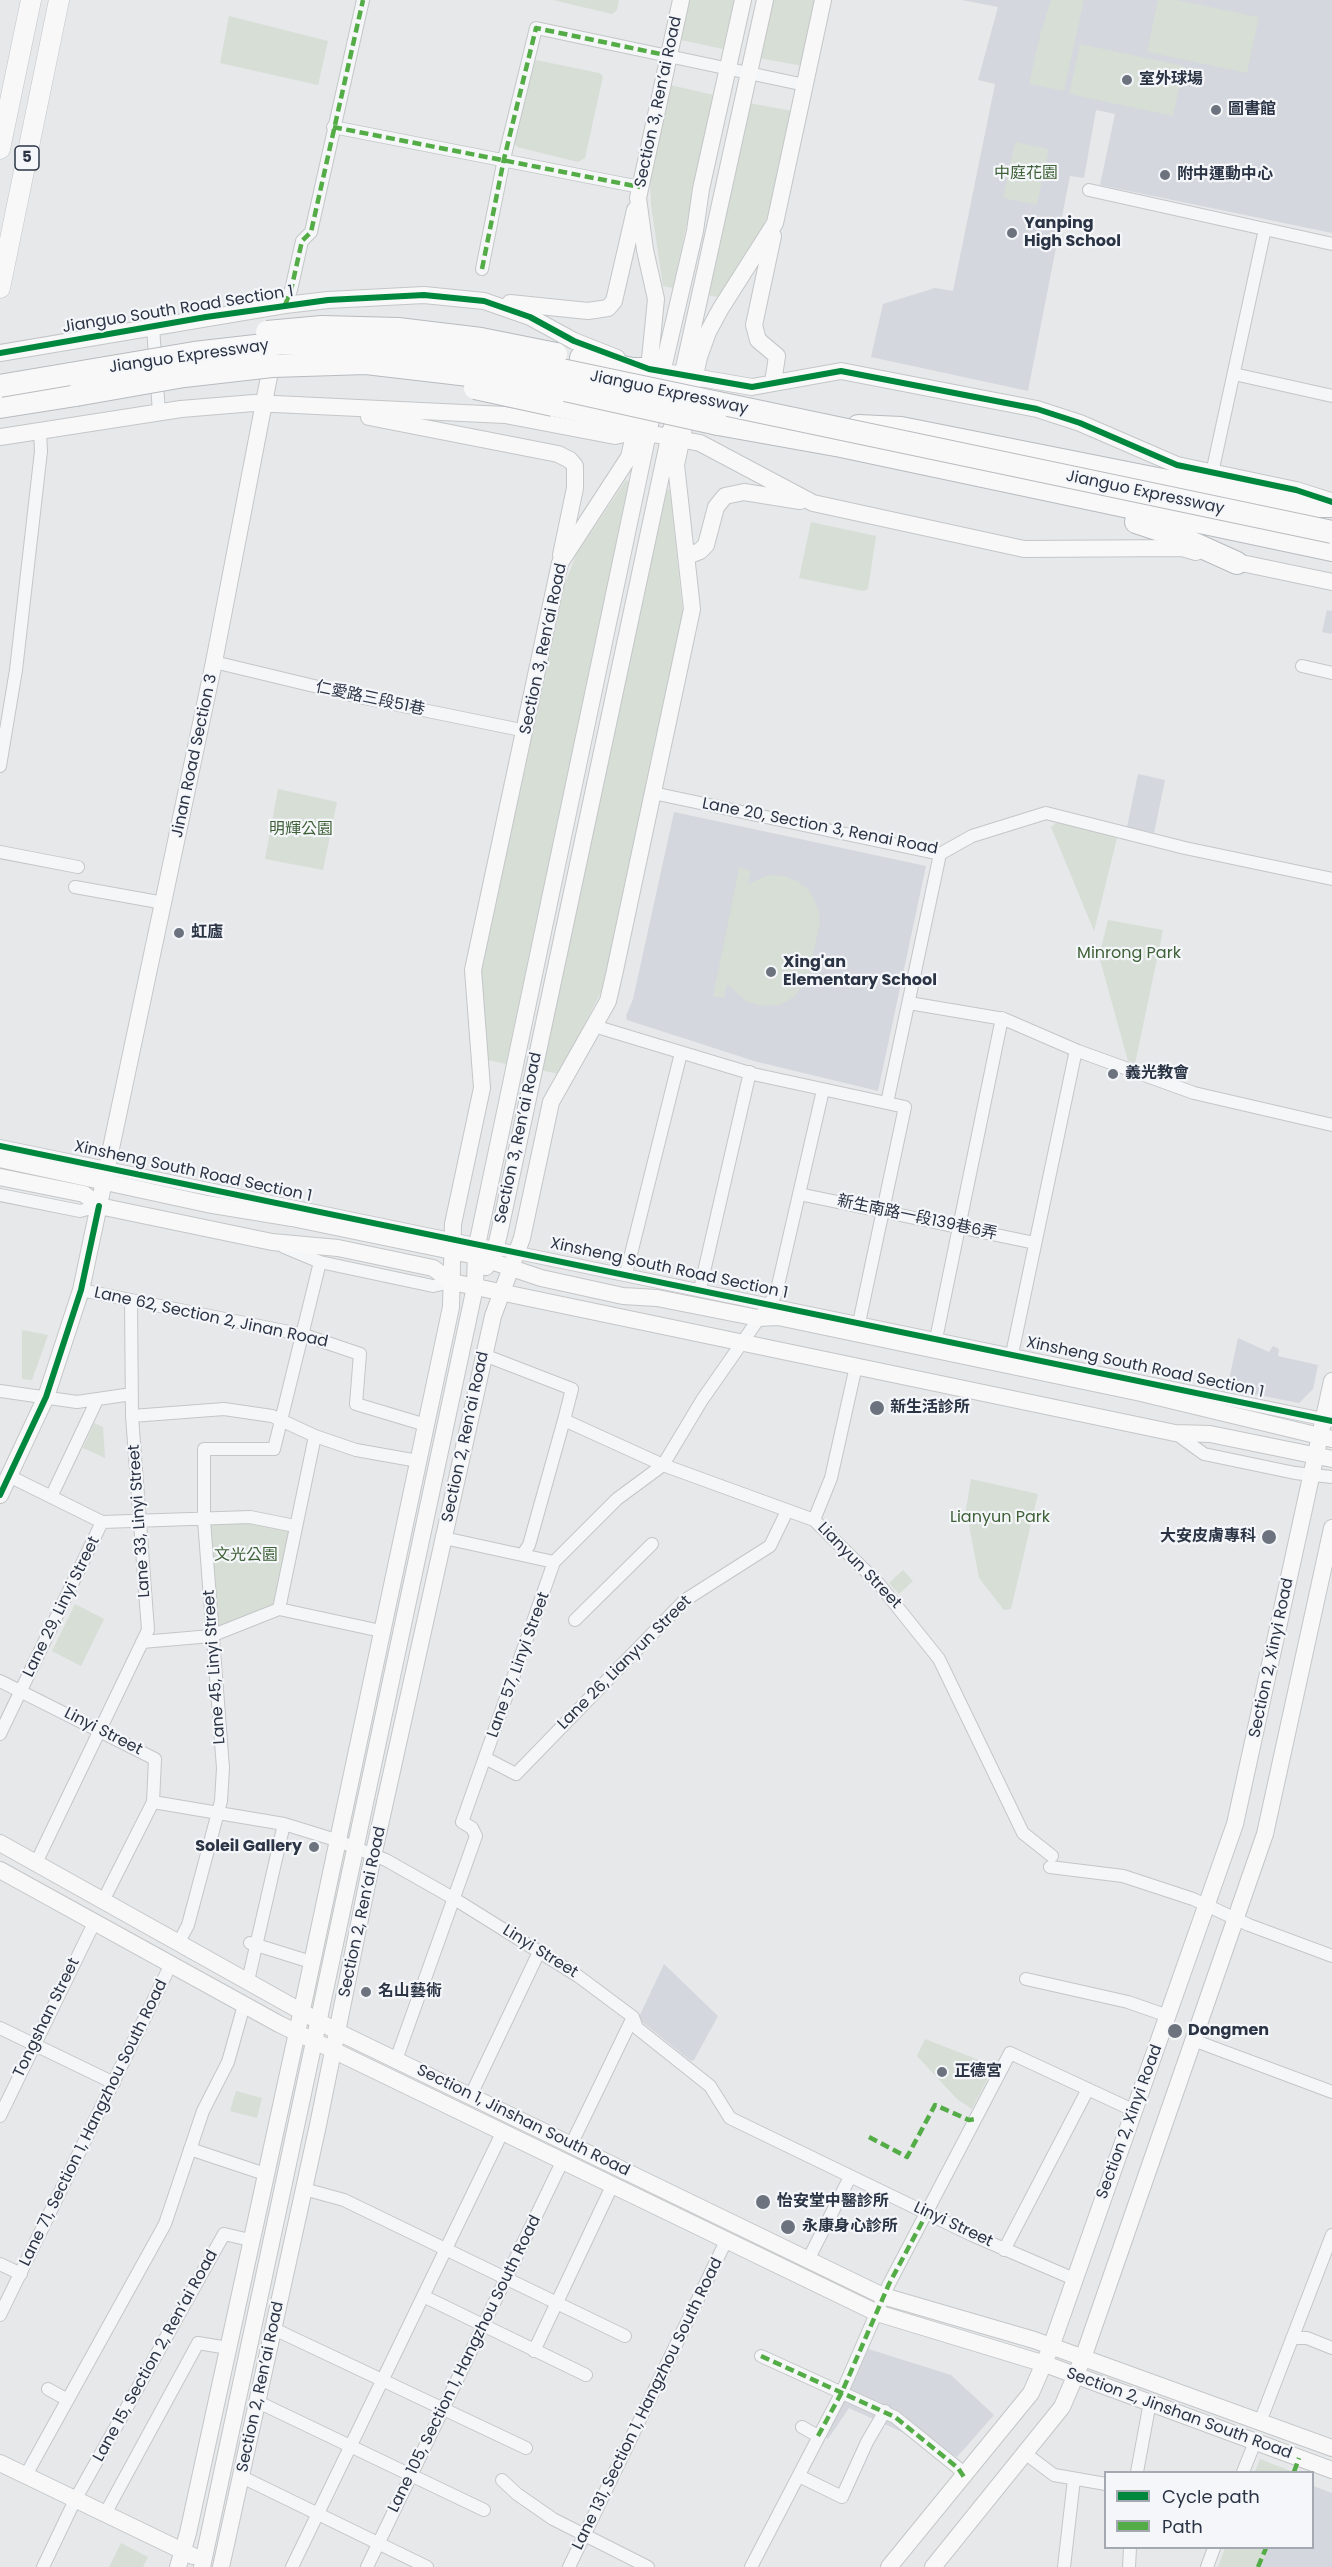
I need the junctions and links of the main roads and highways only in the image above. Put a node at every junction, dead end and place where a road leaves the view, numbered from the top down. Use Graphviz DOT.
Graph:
graph roads {
  1 [pos="31,0"];
  2 [pos="59,0"];
  3 [pos="681,0"];
  4 [pos="743,0"];
  5 [pos="765,0"];
  6 [pos="823,0"];
  7 [pos="0,149"];
  8 [pos="639,193"];
  9 [pos="775,223"];
  10 [pos="0,288"];
  11 [pos="484,301"];
  12 [pos="285,305"];
  13 [pos="0,353"];
  14 [pos="156,360"];
  15 [pos="656,370"];
  16 [pos="689,377"];
  17 [pos="773,383"];
  18 [pos="0,386"];
  19 [pos="85,393"];
  20 [pos="263,403"];
  21 [pos="0,407"];
  22 [pos="337,407"];
  23 [pos="718,424"];
  24 [pos="819,424"];
  25 [pos="642,432"];
  26 [pos="0,437"];
  27 [pos="675,438"];
  28 [pos="813,503"];
  29 [pos="1332,504"];
  30 [pos="1332,532"];
  31 [pos="1332,550"];
  32 [pos="687,556"];
  33 [pos="560,563"];
  34 [pos="1237,563"];
  35 [pos="1332,582"];
  36 [pos="0,1159"];
  37 [pos="106,1174"];
  38 [pos="0,1177"];
  39 [pos="99,1206"];
  40 [pos="453,1245"];
  41 [pos="483,1251"];
  42 [pos="514,1259"];
  43 [pos="452,1282"];
  44 [pos="475,1287"];
  45 [pos="501,1292"];
  46 [pos="1332,1382"];
  47 [pos="1327,1429"];
  48 [pos="1324,1457"];
  49 [pos="0,1495"];
  50 [pos="1332,1528"];
  51 [pos="0,1843"];
  52 [pos="0,1870"];
  53 [pos="301,2011"];
  54 [pos="319,2021"];
  55 [pos="295,2032"];
  56 [pos="338,2032"];
  57 [pos="314,2042"];
  58 [pos="334,2052"];
  59 [pos="1067,2353"];
  60 [pos="1052,2367"];
  61 [pos="1076,2375"];
  62 [pos="1332,2448"];
  63 [pos="0,2463"];
  64 [pos="1332,2470"];
  65 [pos="180,2559"];
  66 [pos="207,2565"];
  67 [pos="221,2567"];
  68 [pos="889,2567"];
  69 [pos="933,2567"];
  1 -- 7 [label="main road, 5"];
  2 -- 10 [label="main road, 5"];
  3 -- 8 [label="main road, Section 3, Ren’ai Road"];
  4 -- 15 [label="main road, Section 3, Ren’ai Road"];
  5 -- 16 [label="main road, Section 3, Ren’ai Road"];
  6 -- 9 [label="main road, Section 3, Ren’ai Road"];
  8 -- 11 [label="main road"];
  8 -- 15 [label="main road, Section 3, Ren’ai Road"];
  9 -- 16 [label="main road, Section 3, Ren’ai Road"];
  9 -- 17 [label="main road"];
  11 -- 12 [label="main road, Jianguo South Road Section 1"];
  11 -- 15 [label="main road, Jianguo South Road Section 1"];
  12 -- 13 [label="main road, Jianguo South Road Section 1"];
  12 -- 20 [label="main road, Jinan Road Section 3"];
  14 -- 15 [label="highway, bridge"];
  14 -- 18 [label="highway, Jianguo Expressway, bridge"];
  14 -- 24 [label="highway, Jianguo Expressway, bridge"];
  15 -- 16 [label="main road, Jianguo South Road Section 1"];
  15 -- 25 [label="main road, Section 3, Ren’ai Road"];
  16 -- 17 [label="main road, Jianguo South Road Section 1"];
  16 -- 27 [label="main road, Section 3, Ren’ai Road"];
  17 -- 29 [label="main road, Jianguo South Road Section 1"];
  19 -- 21 [label="highway, Jianguo Expressway"];
  19 -- 23 [label="highway, Jianguo Expressway, bridge"];
  19 -- 25 [label="highway, bridge"];
  20 -- 22 [label="main road"];
  20 -- 26 [label="main road"];
  20 -- 37 [label="main road, Jinan Road Section 3"];
  22 -- 25 [label="main road"];
  22 -- 33 [label="main road"];
  23 -- 31 [label="highway, Jianguo Expressway"];
  23 -- 34 [label="highway"];
  24 -- 29 [label="highway, bridge"];
  24 -- 30 [label="highway, Jianguo Expressway, bridge"];
  25 -- 27 [label="main road"];
  25 -- 33 [label="main road, Section 3, Ren’ai Road"];
  25 -- 41 [label="main road, Section 3, Ren’ai Road"];
  27 -- 28 [label="main road"];
  27 -- 32 [label="main road, Section 3, Ren’ai Road"];
  27 -- 41 [label="main road, Section 3, Ren’ai Road"];
  28 -- 32 [label="main road"];
  28 -- 34 [label="main road"];
  32 -- 42 [label="main road, Section 3, Ren’ai Road"];
  33 -- 40 [label="main road, Section 3, Ren’ai Road"];
  34 -- 35 [label="main road"];
  36 -- 37 [label="main road, Xinsheng South Road Section 1"];
  37 -- 39 [label="main road, Jinan Road Section 3"];
  37 -- 40 [label="main road, Xinsheng South Road Section 1"];
  38 -- 39 [label="main road"];
  39 -- 43 [label="main road"];
  39 -- 49 [label="main road, Jinan Road Section 3"];
  40 -- 41 [label="main road, Xinsheng South Road Section 1"];
  40 -- 43 [label="main road, Section 3, Ren’ai Road"];
  41 -- 42 [label="main road, Xinsheng South Road Section 1"];
  41 -- 44 [label="main road, Section 2, Ren’ai Road"];
  42 -- 45 [label="main road, Section 2, Ren’ai Road"];
  42 -- 47 [label="main road, Xinsheng South Road Section 1"];
  43 -- 44 [label="main road"];
  43 -- 53 [label="main road"];
  44 -- 45 [label="main road"];
  44 -- 54 [label="main road, Section 2, Ren’ai Road"];
  45 -- 48 [label="main road"];
  45 -- 56 [label="main road, Section 2, Ren’ai Road"];
  46 -- 47 [label="main road, Section 2, Xinyi Road"];
  47 -- 48 [label="main road, Section 2, Xinyi Road"];
  48 -- 59 [label="main road, Section 2, Xinyi Road"];
  50 -- 59 [label="main road, Section 2, Xinyi Road"];
  51 -- 53 [label="main road, Section 1, Jinshan South Road"];
  52 -- 55 [label="main road, Section 1, Jinshan South Road"];
  53 -- 54 [label="main road, Section 1, Jinshan South Road"];
  53 -- 55 [label="main road"];
  54 -- 56 [label="main road, Section 1, Jinshan South Road"];
  54 -- 57 [label="main road, Section 2, Ren’ai Road"];
  55 -- 57 [label="main road, Section 1, Jinshan South Road"];
  55 -- 65 [label="main road"];
  56 -- 58 [label="main road, Section 2, Ren’ai Road"];
  56 -- 59 [label="main road, Section 1, Jinshan South Road"];
  57 -- 58 [label="main road, Section 1, Jinshan South Road"];
  57 -- 66 [label="main road, Section 2, Ren’ai Road"];
  58 -- 60 [label="main road, Section 1, Jinshan South Road"];
  58 -- 67 [label="main road, Section 2, Ren’ai Road"];
  59 -- 60 [label="main road, Section 2, Xinyi Road"];
  59 -- 61 [label="main road, Section 2, Xinyi Road"];
  59 -- 62 [label="main road, Section 2, Jinshan South Road"];
  60 -- 61 [label="main road, Section 2, Jinshan South Road"];
  60 -- 68 [label="main road, Section 2, Xinyi Road"];
  61 -- 64 [label="main road, Section 2, Jinshan South Road"];
  61 -- 69 [label="main road, Section 2, Xinyi Road"];
  63 -- 65 [label="main road"];
  65 -- 66 [label="main road"];
}
